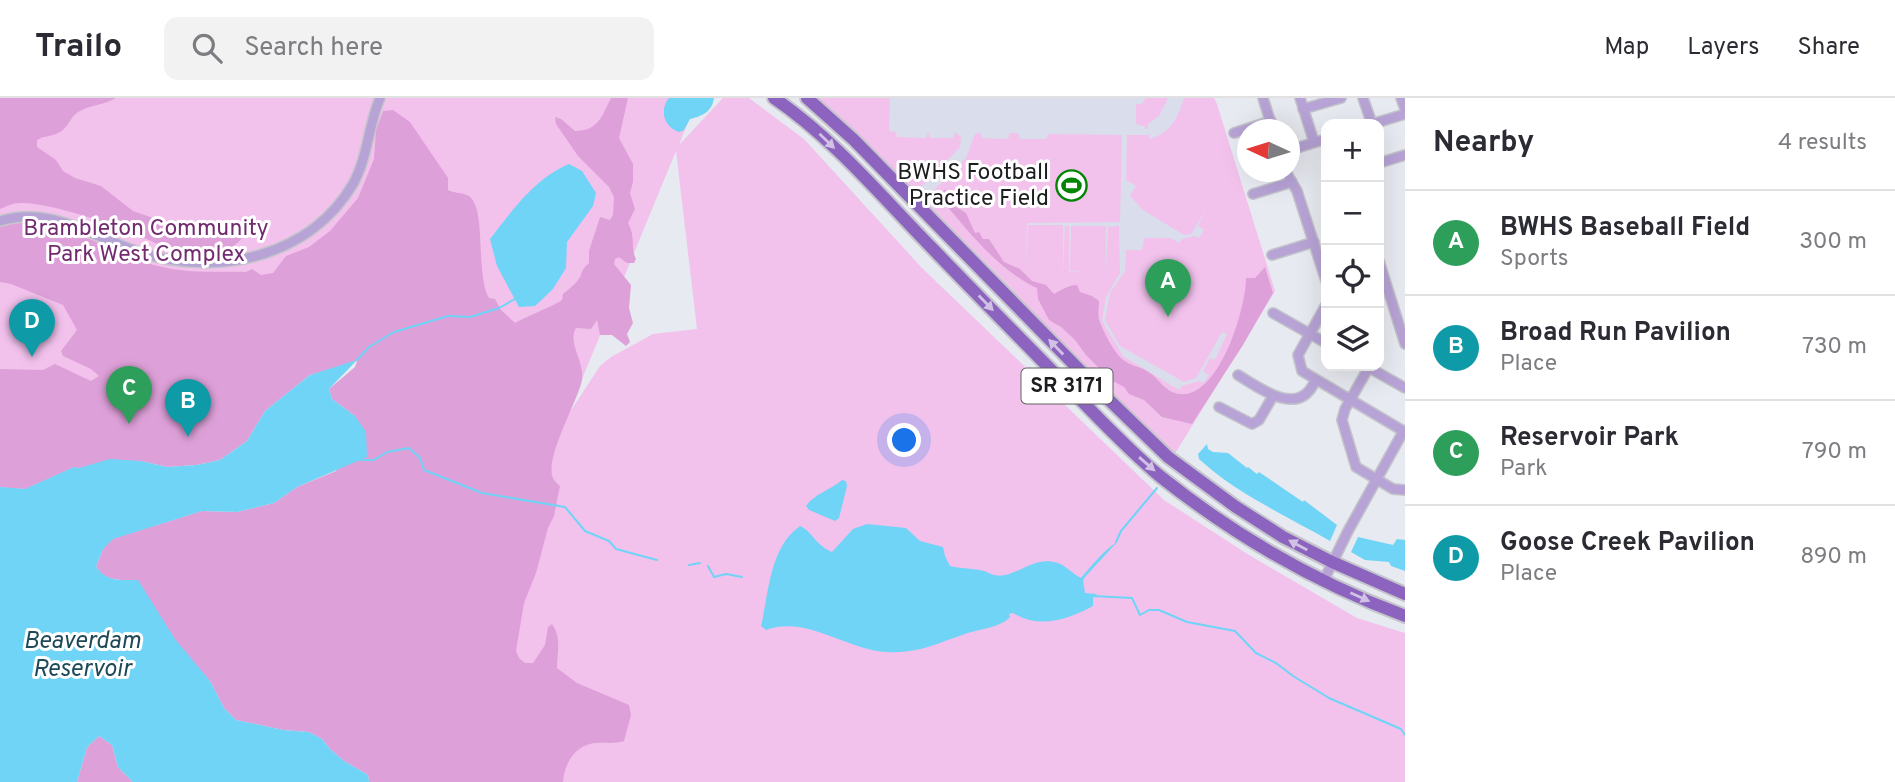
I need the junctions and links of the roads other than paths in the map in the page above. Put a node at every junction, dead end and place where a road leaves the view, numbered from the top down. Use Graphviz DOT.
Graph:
graph roads {
  1 [pos="380,98"];
  2 [pos="774,98"];
  3 [pos="807,98"];
  4 [pos="1263,98"];
  5 [pos="1300,98"];
  6 [pos="1341,98"];
  7 [pos="1363,98"];
  8 [pos="1401,98"];
  9 [pos="1304,109"];
  10 [pos="1405,109"];
  11 [pos="1405,114"];
  12 [pos="1270,119"];
  13 [pos="1370,119"];
  14 [pos="1384,120"];
  15 [pos="1237,132"];
  16 [pos="1234,133"];
  17 [pos="1321,140"];
  18 [pos="1314,142"];
  19 [pos="1300,147"];
  20 [pos="1405,155"];
  21 [pos="1384,161"];
  22 [pos="1292,182"];
  23 [pos="1253,194"];
  24 [pos="0,221"];
  25 [pos="1314,242"];
  26 [pos="1272,255"];
  27 [pos="1321,265"];
  28 [pos="1384,277"];
  29 [pos="1324,308"];
  30 [pos="1273,313"];
  31 [pos="1310,333"];
  32 [pos="1321,340"];
  33 [pos="1405,344"];
  34 [pos="1365,371"];
  35 [pos="1377,371"];
  36 [pos="1238,375"];
  37 [pos="1315,381"];
  38 [pos="1405,387"];
  39 [pos="1272,396"];
  40 [pos="1350,400"];
  41 [pos="1219,407"];
  42 [pos="1404,432"];
  43 [pos="1376,480"];
  44 [pos="1405,491"];
  45 [pos="1332,562"];
  46 [pos="1324,580"];
  47 [pos="1405,594"];
  48 [pos="1405,616"];
  1 -- 24 [label="street"];
  2 -- 46 [label="main road, SR 3171, one-way"];
  45 -- 3 [label="main road, SR 3171, one-way"];
  4 -- 12 [label="street"];
  5 -- 9 [label="street"];
  6 -- 9 [label="street"];
  7 -- 13 [label="street"];
  8 -- 10 [label="street"];
  9 -- 18 [label="street"];
  11 -- 14 [label="street"];
  15 -- 16 [label="street"];
  17 -- 18 [label="street"];
  18 -- 19 [label="street"];
  20 -- 21 [label="street"];
  22 -- 23 [label="street"];
  22 -- 25 [label="street"];
  25 -- 26 [label="street"];
  25 -- 27 [label="street"];
  28 -- 33 [label="street"];
  29 -- 31 [label="street"];
  30 -- 31 [label="street"];
  31 -- 32 [label="street"];
  31 -- 37 [label="street"];
  34 -- 40 [label="street"];
  35 -- 38 [label="street"];
  36 -- 39 [label="street"];
  37 -- 39 [label="street"];
  37 -- 40 [label="street"];
  39 -- 41 [label="street"];
  40 -- 42 [label="street"];
  40 -- 43 [label="street"];
  42 -- 43 [label="street"];
  43 -- 44 [label="street"];
  43 -- 45 [label="street"];
  45 -- 46 [label="street"];
  45 -- 47 [label="main road, SR 3171"];
  46 -- 48 [label="main road, SR 3171, one-way"];
}
